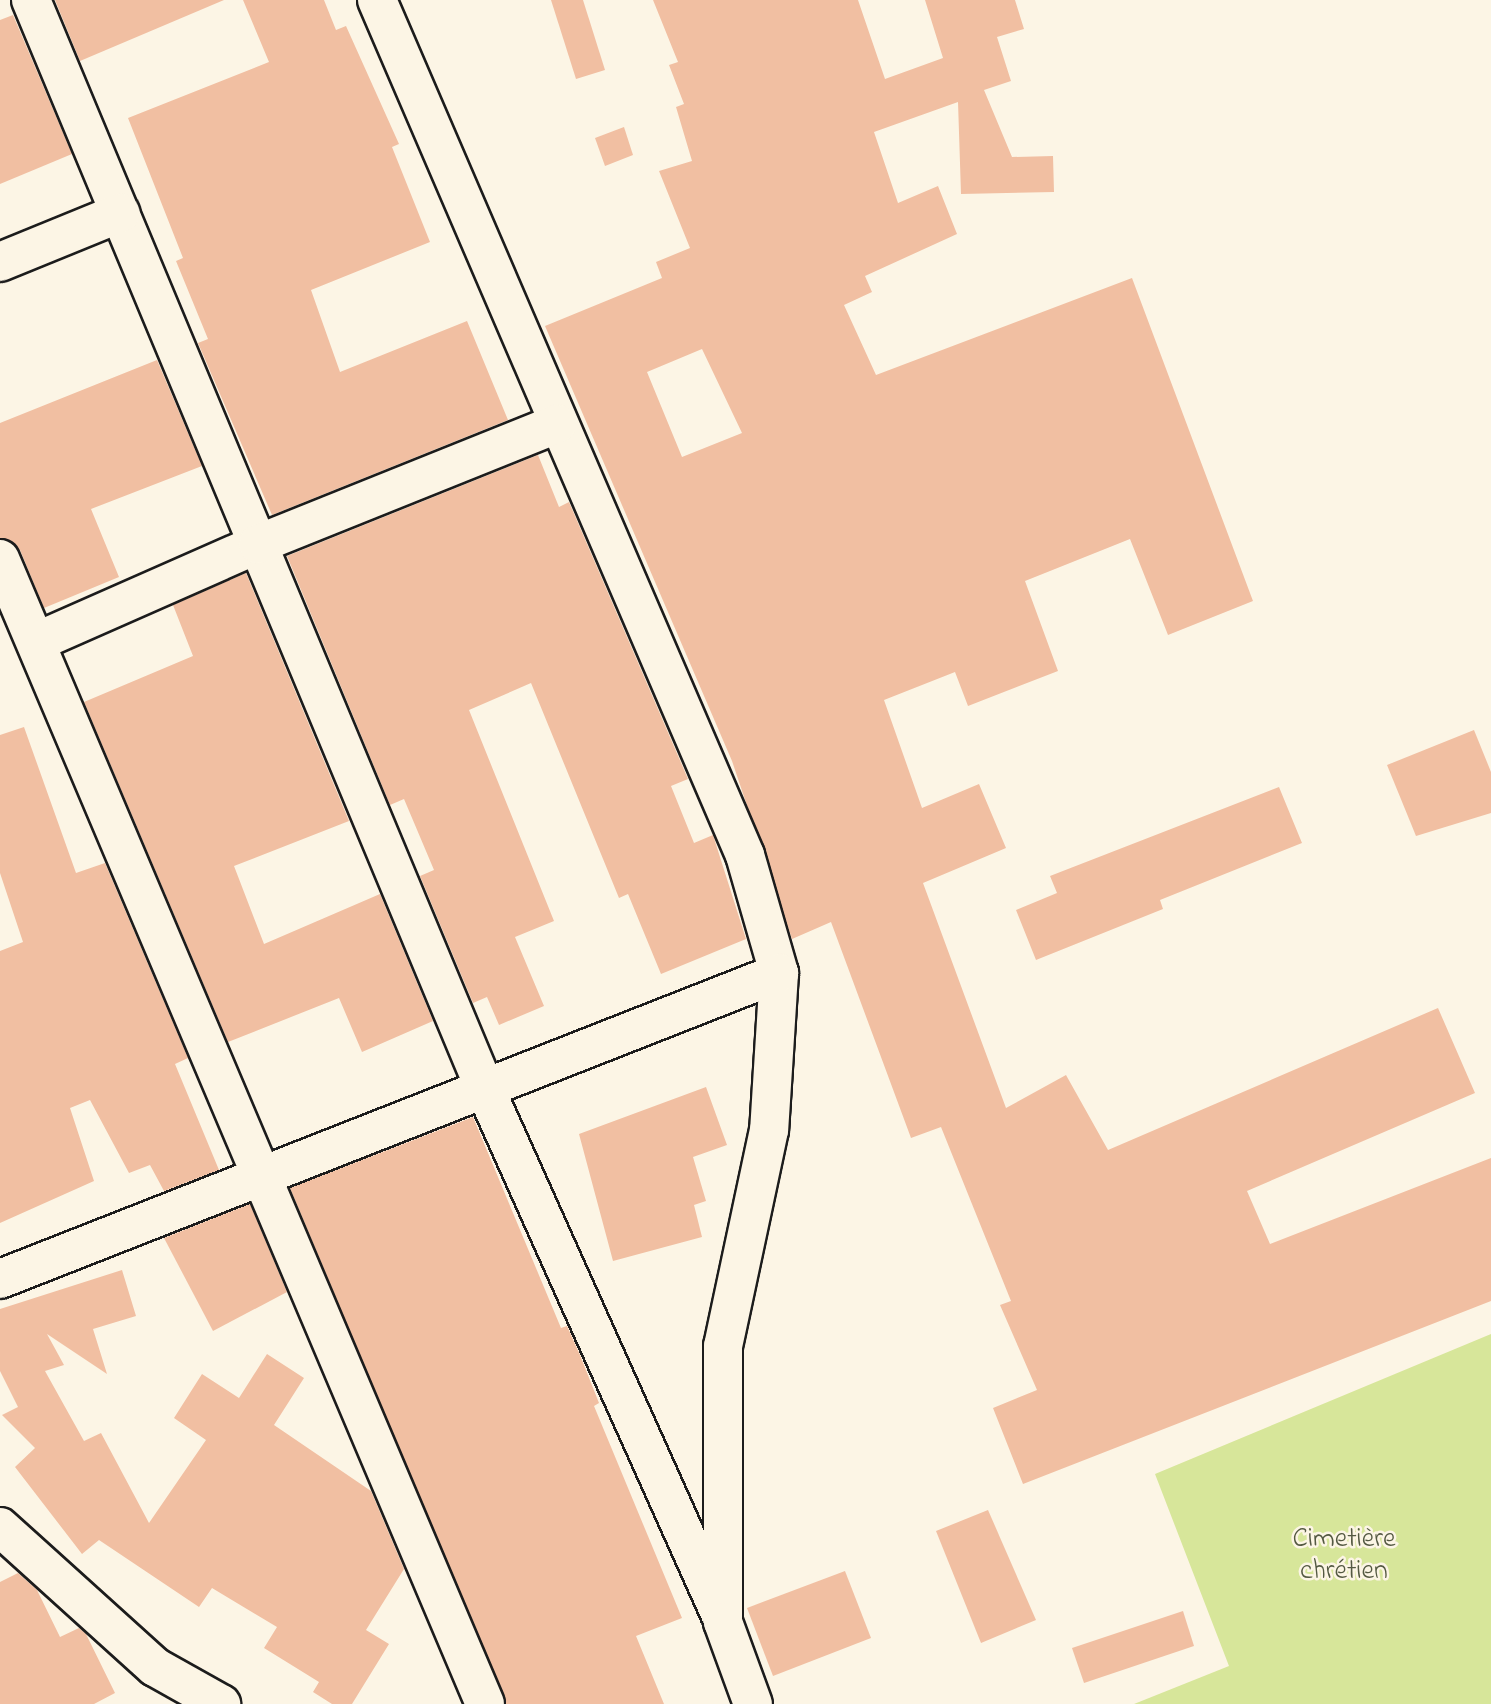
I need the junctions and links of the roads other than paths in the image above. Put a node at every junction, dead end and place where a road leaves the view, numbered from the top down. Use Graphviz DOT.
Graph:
graph roads {
  1 [pos="31,0"];
  2 [pos="377,0"];
  3 [pos="120,213"];
  4 [pos="0,262"];
  5 [pos="557,424"];
  6 [pos="258,544"];
  7 [pos="0,559"];
  8 [pos="36,642"];
  9 [pos="779,973"];
  10 [pos="485,1089"];
  11 [pos="264,1172"];
  12 [pos="0,1279"];
  13 [pos="0,1527"];
  14 [pos="723,1622"];
  15 [pos="155,1667"];
  16 [pos="171,1704"];
  17 [pos="221,1704"];
  18 [pos="485,1704"];
  19 [pos="753,1704"];
  1 -- 3 [label="street"];
  2 -- 5 [label="street"];
  3 -- 4 [label="street"];
  3 -- 6 [label="street"];
  5 -- 6 [label="street"];
  5 -- 9 [label="street"];
  6 -- 8 [label="street"];
  6 -- 10 [label="street"];
  7 -- 8 [label="street"];
  8 -- 11 [label="street"];
  9 -- 10 [label="street"];
  9 -- 14 [label="street"];
  10 -- 11 [label="street"];
  10 -- 14 [label="street"];
  11 -- 12 [label="street"];
  11 -- 18 [label="street"];
  13 -- 15 [label="street"];
  14 -- 19 [label="street"];
  15 -- 16 [label="street"];
  15 -- 17 [label="street"];
}
